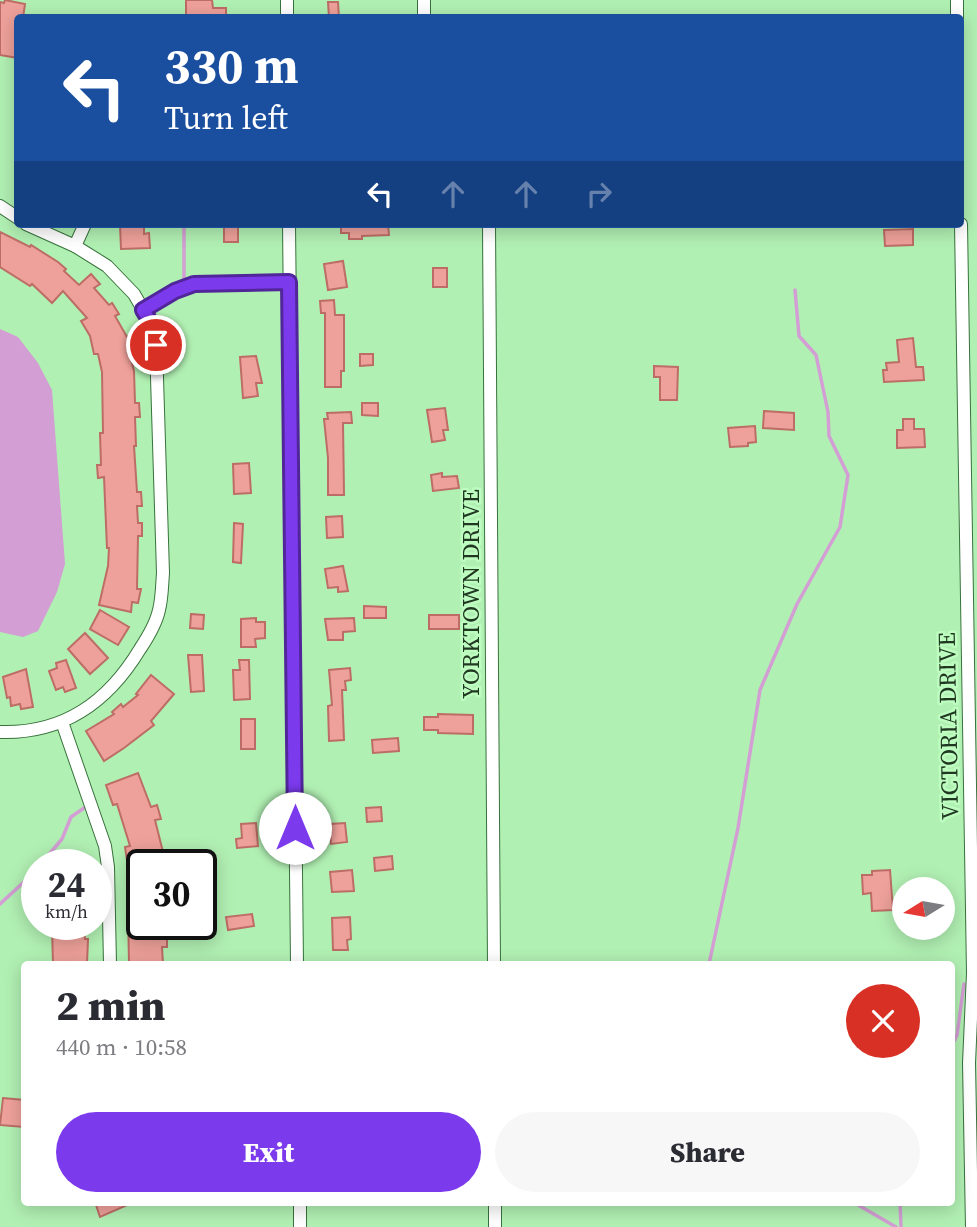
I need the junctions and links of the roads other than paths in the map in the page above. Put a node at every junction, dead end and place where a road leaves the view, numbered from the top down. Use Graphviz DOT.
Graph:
graph roads {
  1 [pos="35,228"];
  2 [pos="83,228"];
  3 [pos="289,228"];
  4 [pos="489,228"];
  5 [pos="961,228"];
  6 [pos="75,246"];
  7 [pos="289,282"];
  8 [pos="143,310"];
  9 [pos="62,722"];
  10 [pos="0,732"];
  11 [pos="110,961"];
  12 [pos="297,961"];
  13 [pos="494,961"];
  14 [pos="975,974"];
  15 [pos="300,1206"];
  16 [pos="495,1206"];
  17 [pos="300,1227"];
  18 [pos="495,1227"];
  19 [pos="972,1227"];
  1 -- 6 [label="street"];
  2 -- 6 [label="street"];
  3 -- 7 [label="street"];
  4 -- 13 [label="street, YORKTOWN DRIVE"];
  5 -- 14 [label="street, VICTORIA DRIVE"];
  6 -- 8 [label="street"];
  7 -- 8 [label="street"];
  7 -- 12 [label="street"];
  8 -- 9 [label="street"];
  9 -- 10 [label="street"];
  9 -- 11 [label="street"];
  14 -- 19 [label="street, VICTORIA DRIVE"];
  15 -- 17 [label="street"];
  16 -- 18 [label="street"];
}
